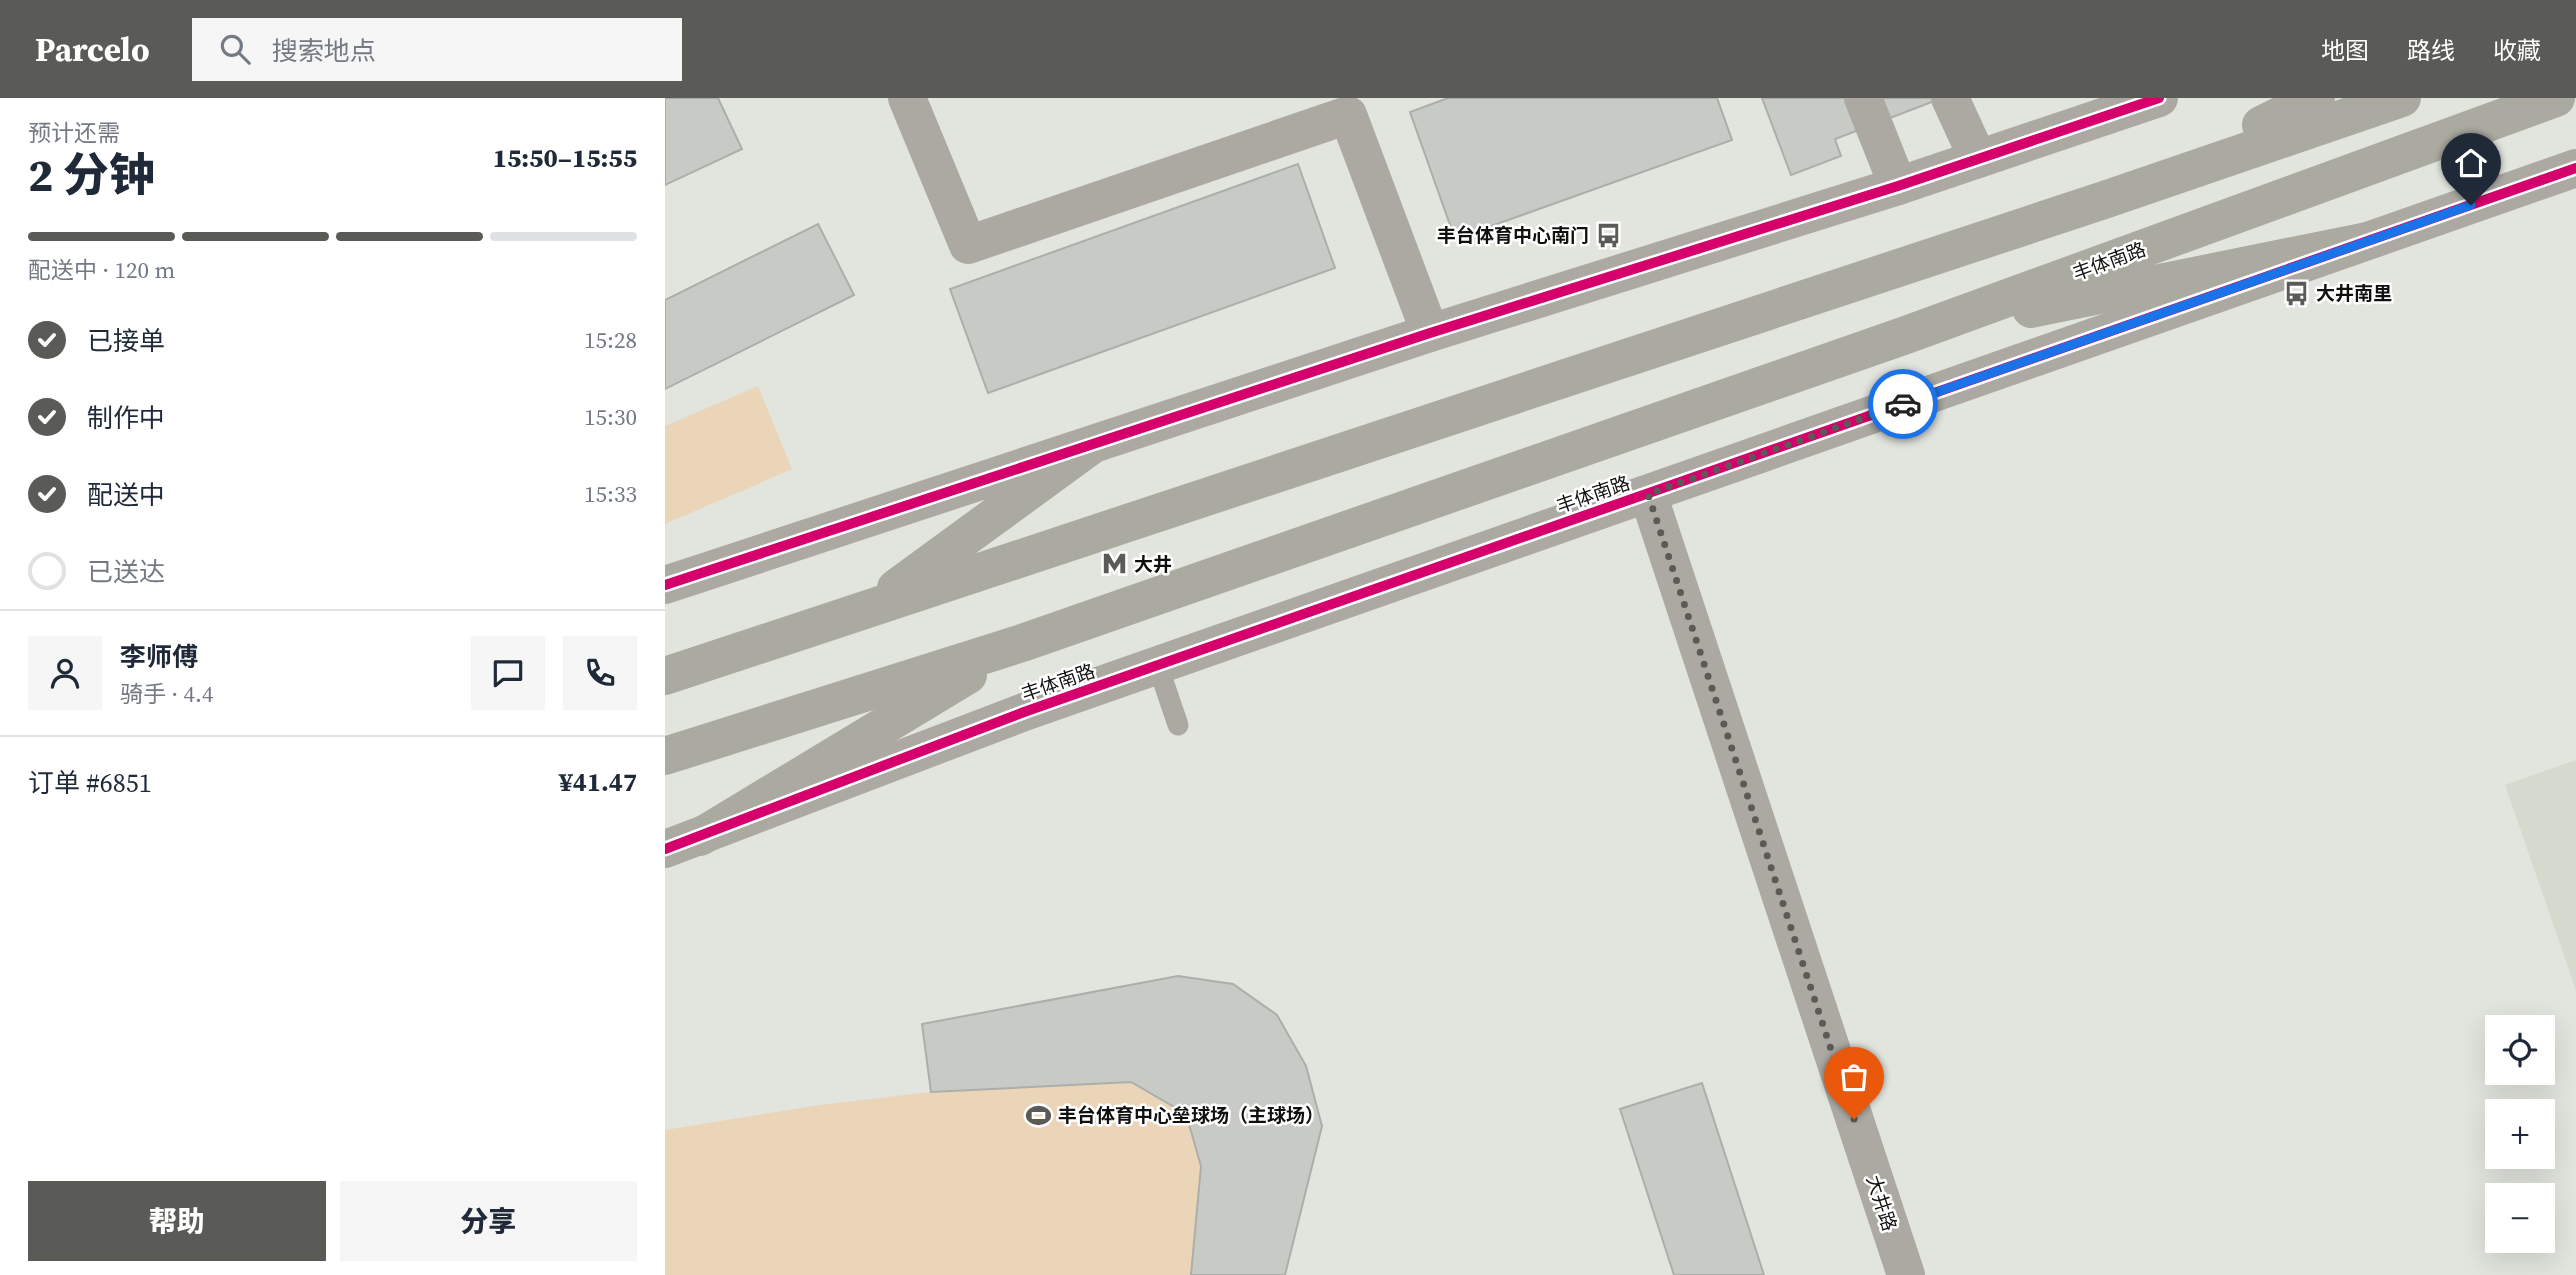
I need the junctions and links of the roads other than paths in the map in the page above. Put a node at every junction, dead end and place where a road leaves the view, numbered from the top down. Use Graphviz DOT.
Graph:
graph roads {
  1 [pos="907,98"];
  2 [pos="1863,98"];
  3 [pos="1950,98"];
  4 [pos="2159,98"];
  5 [pos="2316,98"];
  6 [pos="2402,98"];
  7 [pos="2556,98"];
  8 [pos="1978,159"];
  9 [pos="2576,168"];
  10 [pos="1898,186"];
  11 [pos="2107,199"];
  12 [pos="2367,241"];
  13 [pos="1430,333"];
  14 [pos="1906,335"];
  15 [pos="1092,444"];
  16 [pos="1648,494"];
  17 [pos="665,585"];
  18 [pos="863,611"];
  19 [pos="1022,643"];
  20 [pos="1158,666"];
  21 [pos="665,676"];
  22 [pos="1178,725"];
  23 [pos="669,755"];
  24 [pos="683,843"];
  25 [pos="1906,1275"];
  1 -- 13 [label="street"];
  2 -- 10 [label="street"];
  3 -- 8 [label="street"];
  4 -- 8 [label="street"];
  5 -- 11 [label="highway"];
  6 -- 11 [label="highway"];
  7 -- 14 [label="highway, 丰体南路"];
  8 -- 10 [label="street"];
  9 -- 12 [label="street, 丰体南路"];
  10 -- 13 [label="street"];
  11 -- 18 [label="highway"];
  12 -- 14 [label="highway"];
  12 -- 16 [label="street, 丰体南路"];
  13 -- 15 [label="street"];
  14 -- 19 [label="highway, 丰体南路"];
  15 -- 17 [label="street"];
  15 -- 18 [label="highway"];
  16 -- 20 [label="street, 丰体南路"];
  16 -- 25 [label="street, 大井路"];
  18 -- 21 [label="highway"];
  19 -- 23 [label="highway, 丰体南路"];
  19 -- 24 [label="highway"];
  20 -- 22 [label="lane"];
  20 -- 24 [label="street, 丰体南路"];
}
